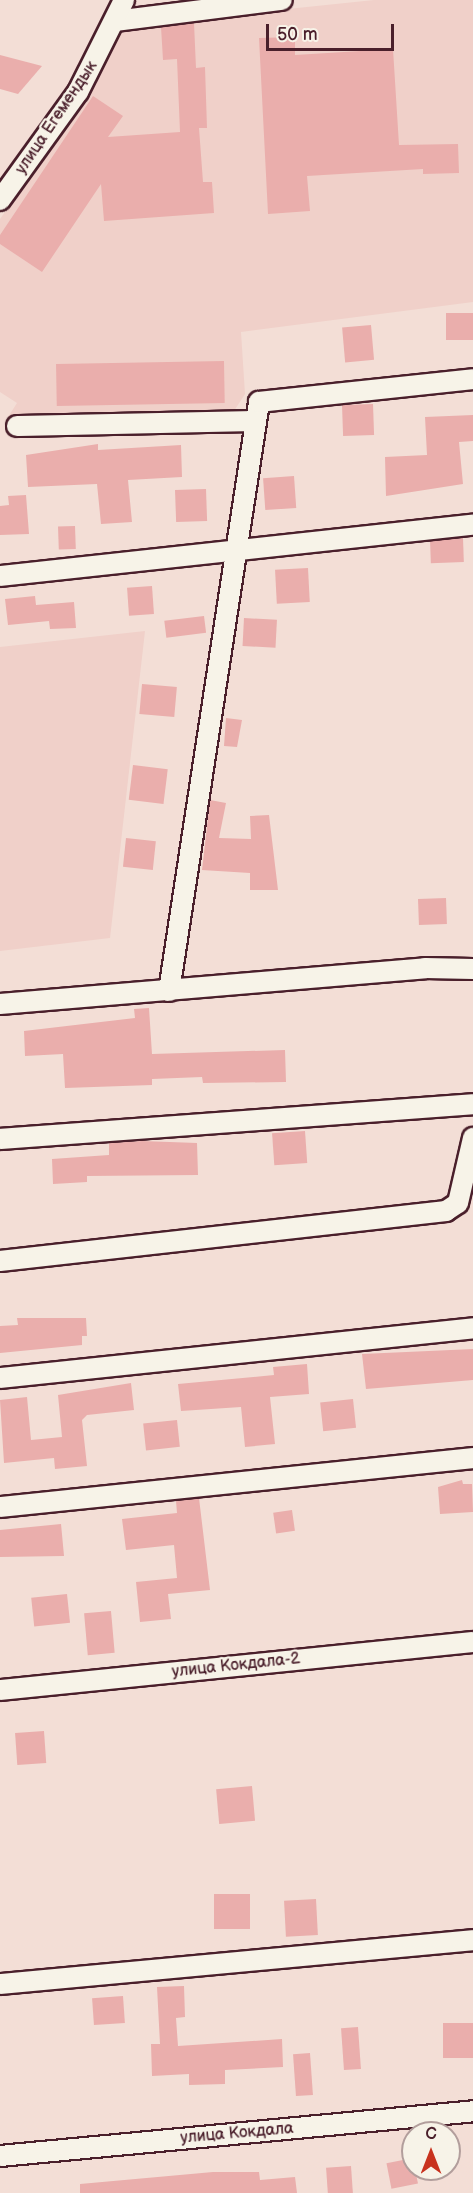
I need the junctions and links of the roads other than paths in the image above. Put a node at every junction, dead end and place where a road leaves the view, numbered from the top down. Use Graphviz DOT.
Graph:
graph roads {
  1 [pos="124,0"];
  2 [pos="282,0"];
  3 [pos="115,21"];
  4 [pos="0,200"];
  5 [pos="473,379"];
  6 [pos="256,421"];
  7 [pos="17,426"];
  8 [pos="473,525"];
  9 [pos="236,550"];
  10 [pos="0,576"];
  11 [pos="473,969"];
  12 [pos="169,991"];
  13 [pos="0,1004"];
  14 [pos="473,1104"];
  15 [pos="0,1138"];
  16 [pos="473,1138"];
  17 [pos="0,1261"];
  18 [pos="473,1328"];
  19 [pos="0,1378"];
  20 [pos="473,1458"];
  21 [pos="0,1507"];
  22 [pos="473,1642"];
  23 [pos="0,1690"];
  24 [pos="473,1940"];
  25 [pos="0,1984"];
  26 [pos="473,2111"];
  27 [pos="0,2156"];
  1 -- 3 [label="street, улица Егемендык"];
  2 -- 3 [label="street"];
  3 -- 4 [label="street, улица Егемендык"];
  5 -- 6 [label="street"];
  6 -- 7 [label="street"];
  6 -- 9 [label="street"];
  8 -- 9 [label="street"];
  9 -- 10 [label="street"];
  9 -- 12 [label="street"];
  11 -- 12 [label="street"];
  12 -- 13 [label="street"];
  14 -- 15 [label="street"];
  16 -- 17 [label="street"];
  18 -- 19 [label="street"];
  20 -- 21 [label="street"];
  22 -- 23 [label="street, улица Кокдала-2"];
  24 -- 25 [label="street"];
  26 -- 27 [label="street, улица Кокдала"];
}
